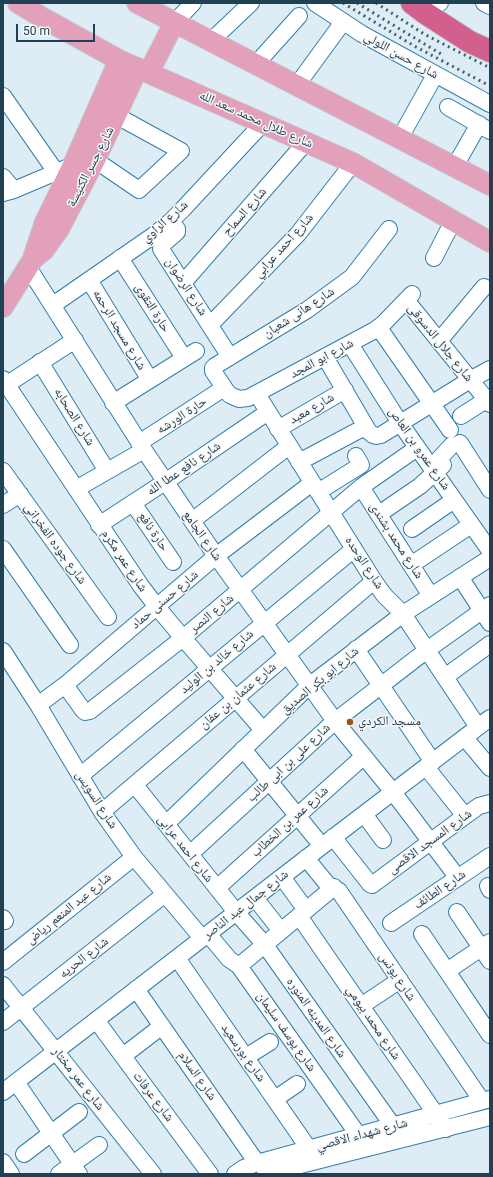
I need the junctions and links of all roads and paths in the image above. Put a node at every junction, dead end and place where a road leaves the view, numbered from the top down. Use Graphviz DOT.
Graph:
graph roads {
  1 [pos="18,3"];
  2 [pos="193,3"];
  3 [pos="251,3"];
  4 [pos="315,3"];
  5 [pos="412,3"];
  6 [pos="439,3"];
  7 [pos="484,3"];
  8 [pos="140,4"];
  9 [pos="490,6"];
  10 [pos="299,16"];
  11 [pos="343,22"];
  12 [pos="174,23"];
  13 [pos="490,35"];
  14 [pos="211,41"];
  15 [pos="490,51"];
  16 [pos="119,60"];
  17 [pos="256,64"];
  18 [pos="144,70"];
  19 [pos="435,75"];
  20 [pos="297,85"];
  21 [pos="3,96"];
  22 [pos="490,104"];
  23 [pos="448,107"];
  24 [pos="117,116"];
  25 [pos="263,123"];
  26 [pos="484,128"];
  27 [pos="400,138"];
  28 [pos="306,142"];
  29 [pos="95,160"];
  30 [pos="353,164"];
  31 [pos="455,166"];
  32 [pos="65,168"];
  33 [pos="3,177"];
  34 [pos="490,185"];
  35 [pos="8,192"];
  36 [pos="453,221"];
  37 [pos="170,222"];
  38 [pos="389,229"];
  39 [pos="490,242"];
  40 [pos="120,258"];
  41 [pos="434,258"];
  42 [pos="31,263"];
  43 [pos="89,280"];
  44 [pos="183,283"];
  45 [pos="484,287"];
  46 [pos="409,297"];
  47 [pos="53,305"];
  48 [pos="3,307"];
  49 [pos="210,325"];
  50 [pos="379,328"];
  51 [pos="75,340"];
  52 [pos="439,341"];
  53 [pos="350,344"];
  54 [pos="230,357"];
  55 [pos="325,357"];
  56 [pos="40,362"];
  57 [pos="490,369"];
  58 [pos="150,380"];
  59 [pos="470,380"];
  60 [pos="5,382"];
  61 [pos="224,388"];
  62 [pos="345,390"];
  63 [pos="257,394"];
  64 [pos="488,402"];
  65 [pos="113,403"];
  66 [pos="431,404"];
  67 [pos="268,412"];
  68 [pos="462,416"];
  69 [pos="400,423"];
  70 [pos="278,428"];
  71 [pos="369,432"];
  72 [pos="454,440"];
  73 [pos="289,446"];
  74 [pos="141,447"];
  75 [pos="417,448"];
  76 [pos="356,456"];
  77 [pos="299,462"];
  78 [pos="3,471"];
  79 [pos="107,471"];
  80 [pos="435,472"];
  81 [pos="165,482"];
  82 [pos="361,487"];
  83 [pos="315,488"];
  84 [pos="76,489"];
  85 [pos="490,490"];
  86 [pos="20,494"];
  87 [pos="454,500"];
  88 [pos="133,503"];
  89 [pos="3,505"];
  90 [pos="330,512"];
  91 [pos="379,514"];
  92 [pos="192,521"];
  93 [pos="99,524"];
  94 [pos="472,525"];
  95 [pos="412,529"];
  96 [pos="488,544"];
  97 [pos="354,549"];
  98 [pos="3,550"];
  99 [pos="216,556"];
  100 [pos="490,558"];
  101 [pos="173,562"];
  102 [pos="411,565"];
  103 [pos="460,577"];
  104 [pos="374,581"];
  105 [pos="241,590"];
  106 [pos="431,596"];
  107 [pos="156,608"];
  108 [pos="487,613"];
  109 [pos="403,614"];
  110 [pos="108,617"];
  111 [pos="264,623"];
  112 [pos="183,638"];
  113 [pos="490,644"];
  114 [pos="70,645"];
  115 [pos="356,649"];
  116 [pos="427,650"];
  117 [pos="3,651"];
  118 [pos="287,654"];
  119 [pos="209,669"];
  120 [pos="445,677"];
  121 [pos="66,685"];
  122 [pos="310,685"];
  123 [pos="381,686"];
  124 [pos="235,699"];
  125 [pos="38,705"];
  126 [pos="335,720"];
  127 [pos="484,723"];
  128 [pos="263,730"];
  129 [pos="464,738"];
  130 [pos="244,749"];
  131 [pos="364,756"];
  132 [pos="430,764"];
  133 [pos="490,768"];
  134 [pos="80,776"];
  135 [pos="269,781"];
  136 [pos="135,785"];
  137 [pos="393,792"];
  138 [pos="489,804"];
  139 [pos="102,812"];
  140 [pos="364,814"];
  141 [pos="297,816"];
  142 [pos="465,816"];
  143 [pos="166,824"];
  144 [pos="383,840"];
  145 [pos="328,842"];
  146 [pos="430,842"];
  147 [pos="190,854"];
  148 [pos="490,856"];
  149 [pos="134,857"];
  150 [pos="306,858"];
  151 [pos="282,877"];
  152 [pos="458,878"];
  153 [pos="334,887"];
  154 [pos="217,888"];
  155 [pos="165,894"];
  156 [pos="255,898"];
  157 [pos="236,912"];
  158 [pos="457,912"];
  159 [pos="303,913"];
  160 [pos="391,923"];
  161 [pos="281,931"];
  162 [pos="422,934"];
  163 [pos="205,936"];
  164 [pos="265,945"];
  165 [pos="487,950"];
  166 [pos="177,958"];
  167 [pos="3,962"];
  168 [pos="239,966"];
  169 [pos="447,970"];
  170 [pos="400,980"];
  171 [pos="3,985"];
  172 [pos="136,989"];
  173 [pos="361,1006"];
  174 [pos="21,1008"];
  175 [pos="96,1020"];
  176 [pos="3,1022"];
  177 [pos="162,1026"];
  178 [pos="490,1035"];
  179 [pos="270,1042"];
  180 [pos="56,1051"];
  181 [pos="123,1056"];
  182 [pos="246,1058"];
  183 [pos="16,1082"];
  184 [pos="298,1084"];
  185 [pos="3,1092"];
  186 [pos="275,1099"];
  187 [pos="486,1100"];
  188 [pos="79,1112"];
  189 [pos="435,1115"];
  190 [pos="490,1117"];
  191 [pos="393,1126"];
  192 [pos="446,1129"];
  193 [pos="51,1134"];
  194 [pos="359,1136"];
  195 [pos="99,1145"];
  196 [pos="309,1149"];
  197 [pos="24,1154"];
  198 [pos="3,1162"];
  199 [pos="76,1169"];
  200 [pos="261,1169"];
  201 [pos="11,1174"];
  202 [pos="59,1174"];
  203 [pos="153,1174"];
  204 [pos="210,1174"];
  205 [pos="235,1174"];
  1 -- 16 [label="main road, شارع طلال محمد سعد الله"];
  2 -- 12 [label="street"];
  3 -- 14 [label="street"];
  4 -- 11 [label="street, شارع حسن اللولي"];
  5 -- 15 [label="highway"];
  6 -- 13 [label="highway"];
  7 -- 9 [label="street"];
  8 -- 12 [label="main road"];
  10 -- 17 [label="street"];
  11 -- 19 [label="street, شارع حسن اللولي"];
  11 -- 20 [label="street"];
  12 -- 14 [label="main road"];
  12 -- 18 [label="main road, شارع جسر الكنيسة"];
  14 -- 17 [label="main road"];
  16 -- 18 [label="main road, شارع طلال محمد سعد الله"];
  16 -- 32 [label="main road, شارع جسر الكنيسة"];
  17 -- 20 [label="main road"];
  18 -- 24 [label="main road, شارع جسر الكنيسة"];
  18 -- 25 [label="main road, شارع طلال محمد سعد الله"];
  19 -- 22 [label="street, شارع حسن اللولي"];
  19 -- 27 [label="street"];
  20 -- 27 [label="main road"];
  21 -- 32 [label="street"];
  23 -- 26 [label="street"];
  24 -- 29 [label="main road, شارع جسر الكنيسة"];
  24 -- 29 [label="street"];
  25 -- 28 [label="main road, شارع طلال محمد سعد الله"];
  25 -- 37 [label="street, شارع الراوي"];
  26 -- 31 [label="street"];
  27 -- 31 [label="main road"];
  28 -- 30 [label="main road, شارع طلال محمد سعد الله"];
  28 -- 44 [label="street, شارع السماح"];
  29 -- 42 [label="main road, شارع جسر الكنيسة"];
  30 -- 36 [label="main road, شارع طلال محمد سعد الله"];
  30 -- 49 [label="street, شارع احمد عرابي"];
  31 -- 34 [label="main road"];
  32 -- 35 [label="street"];
  32 -- 42 [label="main road, شارع جسر الكنيسة"];
  33 -- 35 [label="street"];
  36 -- 39 [label="main road, شارع طلال محمد سعد الله"];
  36 -- 41 [label="street"];
  37 -- 40 [label="street, شارع الراوي"];
  37 -- 44 [label="street, شارع الرضوان"];
  38 -- 54 [label="street, شارع هانى شعبان"];
  40 -- 43 [label="street, شارع الراوي"];
  40 -- 58 [label="street, حارة التقوى"];
  42 -- 47 [label="street, شارع الجامع"];
  42 -- 48 [label="main road, شارع جسر الكنيسة"];
  43 -- 47 [label="street, شارع الراوي"];
  43 -- 58 [label="street, شارع مسجد الرحمه"];
  44 -- 49 [label="street, شارع الرضوان"];
  45 -- 52 [label="street"];
  46 -- 50 [label="street, شارع ابو المجد"];
  46 -- 52 [label="street, شارع جلال الدسوقى"];
  47 -- 51 [label="street, شارع الجامع"];
  49 -- 54 [label="street, شارع الرضوان"];
  50 -- 53 [label="street, شارع ابو المجد"];
  50 -- 66 [label="street"];
  51 -- 56 [label="street"];
  51 -- 65 [label="street, شارع الجامع"];
  52 -- 59 [label="street, شارع جلال الدسوقى"];
  53 -- 55 [label="street, شارع ابو المجد"];
  53 -- 69 [label="street, شارع عمرو بن العاص"];
  54 -- 61 [label="street, شارع هانى شعبان"];
  55 -- 62 [label="street"];
  55 -- 63 [label="street, شارع ابو المجد"];
  56 -- 60 [label="street"];
  56 -- 79 [label="street, شارع الصحابه"];
  57 -- 59 [label="street"];
  58 -- 65 [label="street"];
  59 -- 64 [label="street, شارع جلال الدسوقى"];
  59 -- 66 [label="street"];
  60 -- 84 [label="street, شارع عمر مكرم"];
  61 -- 63 [label="street, شارع ابو المجد"];
  61 -- 74 [label="street, حارة الورشه"];
  62 -- 70 [label="street, شارع معبد"];
  62 -- 71 [label="street"];
  63 -- 67 [label="street, شارع الوحده"];
  64 -- 68 [label="street"];
  65 -- 74 [label="street, شارع الجامع"];
  66 -- 69 [label="street"];
  66 -- 72 [label="street"];
  67 -- 70 [label="street, شارع الوحده"];
  67 -- 81 [label="street, شارع نافع عطا الله"];
  69 -- 71 [label="street"];
  69 -- 75 [label="street, شارع عمرو بن العاص"];
  70 -- 73 [label="street, شارع الوحده"];
  71 -- 77 [label="street"];
  72 -- 80 [label="street"];
  72 -- 85 [label="street"];
  73 -- 77 [label="street, شارع الوحده"];
  73 -- 92 [label="street"];
  74 -- 79 [label="street, حارة الورشه"];
  74 -- 81 [label="street, شارع الجامع"];
  75 -- 80 [label="street, شارع عمرو بن العاص"];
  75 -- 82 [label="street, شارع النصر"];
  76 -- 83 [label="street, شارع حسنى حماد"];
  77 -- 83 [label="street, شارع الوحده"];
  78 -- 86 [label="street, شارع جوده الفخراني"];
  79 -- 84 [label="street, حارة الورشه"];
  80 -- 87 [label="street, شارع عمرو بن العاص"];
  80 -- 91 [label="street"];
  81 -- 88 [label="street, شارع نافع عطا الله"];
  81 -- 92 [label="street, شارع الجامع"];
  82 -- 90 [label="street, شارع النصر"];
  82 -- 91 [label="street, شارع محمد بشندى"];
  83 -- 90 [label="street, شارع الوحده"];
  83 -- 99 [label="street, شارع حسنى حماد"];
  84 -- 93 [label="street, شارع عمر مكرم"];
  86 -- 89 [label="street"];
  86 -- 110 [label="street, شارع جوده الفخراني"];
  87 -- 94 [label="street, شارع عمرو بن العاص"];
  87 -- 95 [label="street"];
  88 -- 93 [label="street, شارع نافع عطا الله"];
  88 -- 101 [label="street, حارة نافع"];
  90 -- 97 [label="street, شارع الوحده"];
  90 -- 105 [label="street, شارع النصر"];
  91 -- 102 [label="street, شارع محمد بشندى"];
  92 -- 99 [label="street, شارع الجامع"];
  93 -- 107 [label="street, شارع عمر مكرم"];
  94 -- 96 [label="street, شارع عمرو بن العاص"];
  94 -- 102 [label="street"];
  97 -- 104 [label="street, شارع الوحده"];
  97 -- 111 [label="street, شارع خالد بن الوليد"];
  98 -- 114 [label="street"];
  99 -- 105 [label="street, شارع الجامع"];
  99 -- 107 [label="street, شارع حسنى حماد"];
  100 -- 103 [label="street, شارع ابو بكر الصديق"];
  102 -- 106 [label="street, شارع محمد بشندى"];
  103 -- 106 [label="street, شارع ابو بكر الصديق"];
  103 -- 108 [label="street"];
  104 -- 109 [label="street, شارع الوحده"];
  104 -- 118 [label="street, شارع عثمان بن عفان"];
  105 -- 111 [label="street, شارع الجامع"];
  105 -- 112 [label="street, شارع النصر"];
  106 -- 109 [label="street, شارع ابو بكر الصديق"];
  107 -- 112 [label="street, شارع عمر مكرم"];
  107 -- 121 [label="street, شارع حسنى حماد"];
  108 -- 116 [label="street, شارع على بن ابى طالب"];
  109 -- 115 [label="street, شارع ابو بكر الصديق"];
  109 -- 116 [label="street, شارع الوحده"];
  111 -- 118 [label="street, شارع الجامع"];
  111 -- 119 [label="street, شارع خالد بن الوليد"];
  112 -- 119 [label="street, شارع عمر مكرم"];
  112 -- 121 [label="street, شارع النصر"];
  113 -- 120 [label="street"];
  115 -- 122 [label="street, شارع ابو بكر الصديق"];
  115 -- 123 [label="street"];
  116 -- 120 [label="street, شارع الوحده"];
  116 -- 123 [label="street, شارع على بن ابى طالب"];
  117 -- 125 [label="street, شارع السويس"];
  118 -- 122 [label="street, شارع الجامع"];
  118 -- 124 [label="street, شارع عثمان بن عفان"];
  119 -- 124 [label="street, شارع عمر مكرم"];
  119 -- 134 [label="street, شارع خالد بن الوليد"];
  120 -- 127 [label="street, شارع الوحده"];
  121 -- 125 [label="street, شارع حسنى حماد"];
  122 -- 126 [label="street, شارع الجامع"];
  122 -- 128 [label="street, شارع ابو بكر الصديق"];
  123 -- 126 [label="street, شارع على بن ابى طالب"];
  123 -- 132 [label="street"];
  124 -- 128 [label="street, شارع عمر مكرم"];
  124 -- 136 [label="street, شارع عثمان بن عفان"];
  125 -- 134 [label="street, شارع السويس"];
  126 -- 131 [label="street, شارع الجامع"];
  126 -- 135 [label="street, شارع على بن ابى طالب"];
  127 -- 129 [label="street, شارع جمال عبد الناصر"];
  128 -- 130 [label="street, شارع ابو بكر الصديق"];
  129 -- 132 [label="street, شارع جمال عبد الناصر"];
  129 -- 133 [label="street"];
  130 -- 135 [label="street"];
  130 -- 143 [label="street, شارع ابو بكر الصديق"];
  131 -- 137 [label="street, شارع الجامع"];
  131 -- 141 [label="street, شارع عمر بن الخطاب"];
  132 -- 137 [label="street, شارع جمال عبد الناصر"];
  132 -- 142 [label="street"];
  134 -- 139 [label="street, شارع السويس"];
  135 -- 141 [label="street"];
  135 -- 147 [label="street, شارع على بن ابى طالب"];
  136 -- 139 [label="street, شارع عثمان بن عفان"];
  136 -- 143 [label="street, شارع احمد عرابى"];
  137 -- 140 [label="street, شارع جمال عبد الناصر"];
  137 -- 146 [label="street, شارع الجامع"];
  138 -- 142 [label="street, شارع المسجد الاقصى"];
  139 -- 149 [label="street, شارع السويس"];
  140 -- 144 [label="street"];
  140 -- 145 [label="street, شارع جمال عبد الناصر"];
  141 -- 145 [label="street"];
  141 -- 154 [label="street, شارع عمر بن الخطاب"];
  142 -- 146 [label="street, شارع المسجد الاقصى"];
  143 -- 147 [label="street, شارع احمد عرابى"];
  145 -- 146 [label="street, شارع المسجد الاقصى"];
  145 -- 150 [label="street, شارع جمال عبد الناصر"];
  146 -- 152 [label="street, شارع الجامع"];
  147 -- 154 [label="street, شارع احمد عرابى"];
  148 -- 152 [label="street, شارع الطائف"];
  149 -- 155 [label="street, شارع السويس"];
  149 -- 167 [label="street, شارع عبد المنعم رياض"];
  150 -- 151 [label="street, شارع جمال عبد الناصر"];
  150 -- 153 [label="street, شارع يونس"];
  151 -- 156 [label="street, شارع جمال عبد الناصر"];
  151 -- 159 [label="street, شارع محمد بيومي"];
  152 -- 160 [label="street, شارع الطائف"];
  153 -- 159 [label="street"];
  153 -- 170 [label="street, شارع يونس"];
  154 -- 157 [label="street, شارع احمد عرابى"];
  155 -- 163 [label="street, شارع السويس"];
  155 -- 174 [label="street, شارع الحريه"];
  156 -- 157 [label="street, شارع جمال عبد الناصر"];
  156 -- 161 [label="street"];
  157 -- 163 [label="street, شارع جمال عبد الناصر"];
  157 -- 164 [label="street, شارع المدينه المنوره"];
  158 -- 165 [label="street"];
  159 -- 161 [label="street"];
  159 -- 173 [label="street, شارع محمد بيومي"];
  161 -- 164 [label="street"];
  162 -- 169 [label="street"];
  163 -- 166 [label="street, شارع جمال عبد الناصر"];
  163 -- 168 [label="street, شارع يوسف سليمان"];
  164 -- 168 [label="street"];
  164 -- 191 [label="street, شارع المدينه المنوره"];
  165 -- 169 [label="street"];
  166 -- 172 [label="street, شارع جمال عبد الناصر"];
  166 -- 182 [label="street, شارع بورسعيد"];
  168 -- 194 [label="street, شارع يوسف سليمان"];
  169 -- 178 [label="street"];
  170 -- 173 [label="street"];
  170 -- 187 [label="street, شارع يونس"];
  171 -- 174 [label="street, شارع عمر مختار"];
  172 -- 175 [label="street, شارع جمال عبد الناصر"];
  172 -- 177 [label="street, شارع السلام"];
  173 -- 189 [label="street, شارع محمد بيومي"];
  174 -- 176 [label="street, شارع الحريه"];
  174 -- 180 [label="street, شارع عمر مختار"];
  175 -- 180 [label="street, شارع جمال عبد الناصر"];
  175 -- 181 [label="street, شارع عرفات"];
  177 -- 181 [label="street"];
  177 -- 200 [label="street, شارع السلام"];
  179 -- 182 [label="street"];
  180 -- 183 [label="street, شارع جمال عبد الناصر"];
  180 -- 203 [label="street, شارع عمر مختار"];
  181 -- 204 [label="street, شارع عرفات"];
  182 -- 186 [label="street, شارع بورسعيد"];
  183 -- 185 [label="street, شارع جمال عبد الناصر"];
  183 -- 193 [label="street"];
  184 -- 186 [label="street"];
  186 -- 196 [label="street, شارع بورسعيد"];
  187 -- 189 [label="street, شارع شهداء الاقصي"];
  188 -- 193 [label="street"];
  189 -- 191 [label="street, شارع شهداء الاقصي"];
  189 -- 192 [label="street, شارع محمد بيومي"];
  190 -- 192 [label="street, شارع شهداء الاقصي"];
  191 -- 194 [label="street, شارع شهداء الاقصي"];
  192 -- 200 [label="street, شارع شهداء الاقصي"];
  193 -- 197 [label="street"];
  193 -- 199 [label="street"];
  194 -- 196 [label="street, شارع شهداء الاقصي"];
  195 -- 199 [label="street"];
  196 -- 200 [label="street, شارع شهداء الاقصي"];
  198 -- 201 [label="street"];
  199 -- 202 [label="street"];
  200 -- 205 [label="street, شارع شهداء الاقصي"];
}
